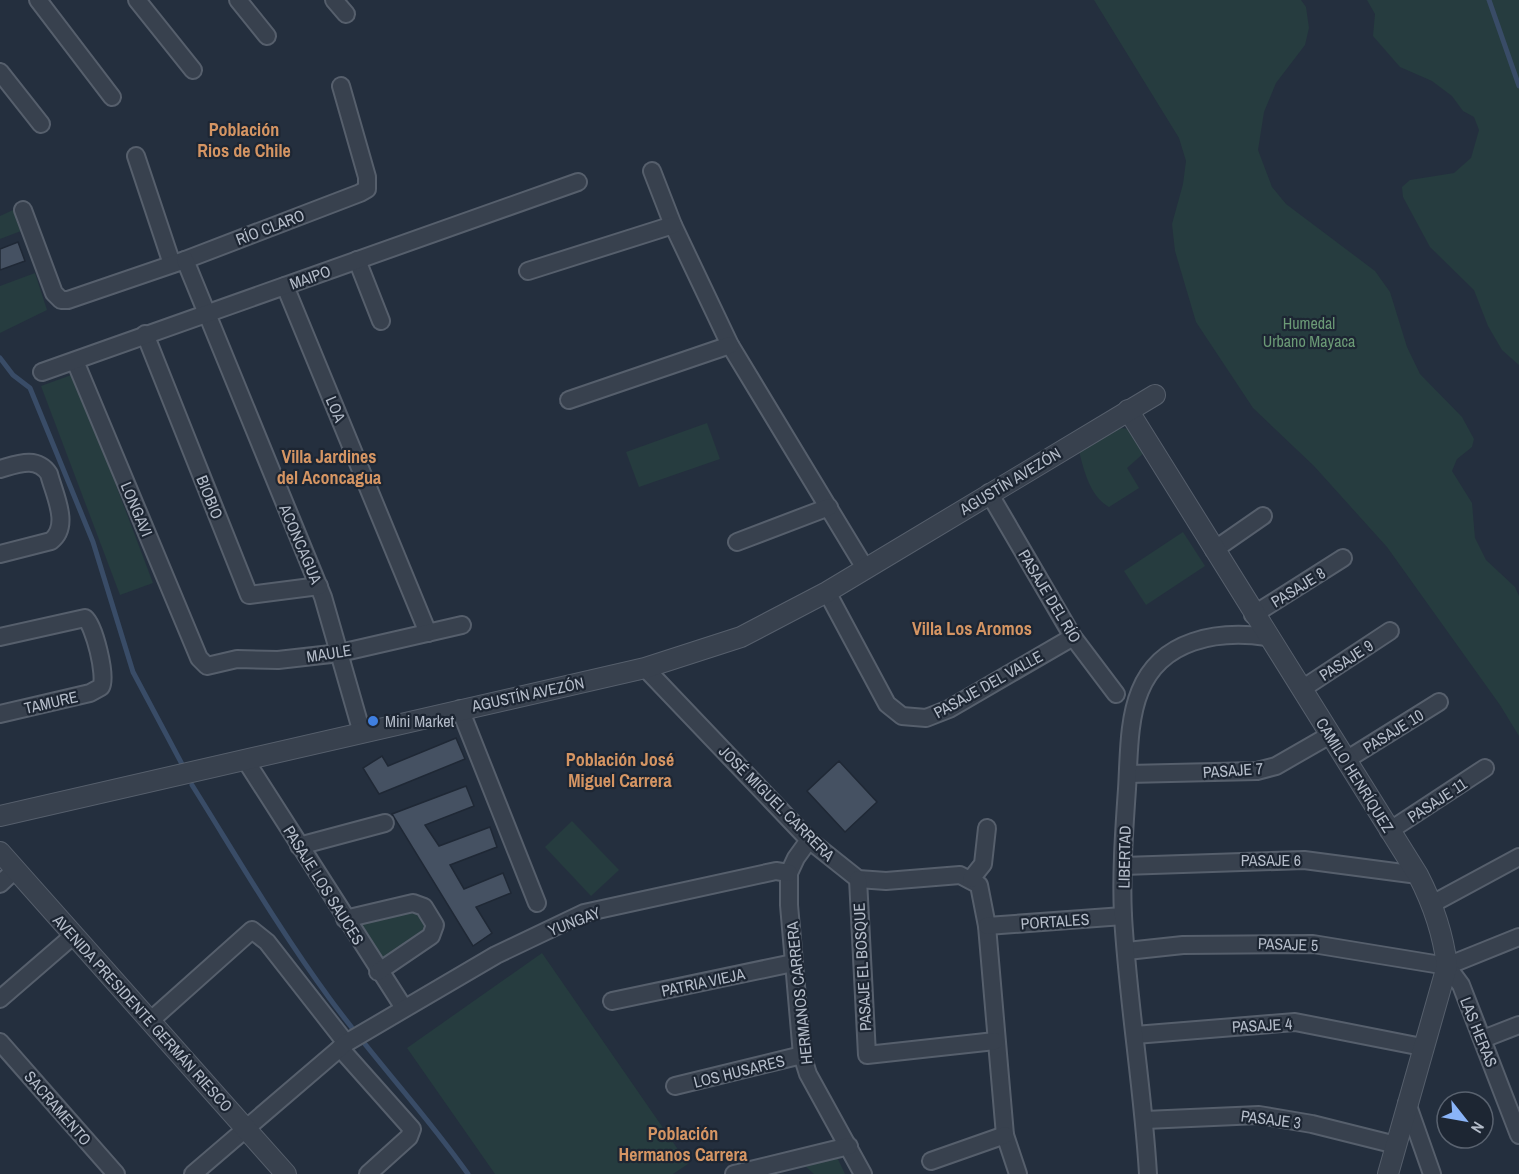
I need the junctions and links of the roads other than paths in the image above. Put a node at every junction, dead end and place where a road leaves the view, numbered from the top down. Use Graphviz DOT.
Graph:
graph roads {
  1 [pos="38,0"];
  2 [pos="137,0"];
  3 [pos="238,0"];
  4 [pos="334,0"];
  5 [pos="346,14"];
  6 [pos="267,36"];
  7 [pos="193,70"];
  8 [pos="0,72"];
  9 [pos="341,86"];
  10 [pos="112,97"];
  11 [pos="41,124"];
  12 [pos="136,156"];
  13 [pos="652,171"];
  14 [pos="578,182"];
  15 [pos="22,210"];
  16 [pos="673,225"];
  17 [pos="357,260"];
  18 [pos="178,262"];
  19 [pos="528,271"];
  20 [pos="285,286"];
  21 [pos="206,314"];
  22 [pos="381,321"];
  23 [pos="145,334"];
  24 [pos="730,345"];
  25 [pos="75,361"];
  26 [pos="42,372"];
  27 [pos="1155,395"];
  28 [pos="569,400"];
  29 [pos="1128,410"];
  30 [pos="0,469"];
  31 [pos="989,494"];
  32 [pos="829,507"];
  33 [pos="1263,516"];
  34 [pos="738,542"];
  35 [pos="1214,550"];
  36 [pos="0,554"];
  37 [pos="1343,558"];
  38 [pos="865,568"];
  39 [pos="318,586"];
  40 [pos="827,592"];
  41 [pos="1253,615"];
  42 [pos="462,625"];
  43 [pos="1390,631"];
  44 [pos="428,633"];
  45 [pos="0,637"];
  46 [pos="1073,637"];
  47 [pos="1267,637"];
  48 [pos="340,653"];
  49 [pos="199,658"];
  50 [pos="645,668"];
  51 [pos="1302,689"];
  52 [pos="1116,694"];
  53 [pos="1439,702"];
  54 [pos="460,709"];
  55 [pos="0,714"];
  56 [pos="362,733"];
  57 [pos="1330,735"];
  58 [pos="1346,760"];
  59 [pos="246,761"];
  60 [pos="1485,768"];
  61 [pos="1128,774"];
  62 [pos="0,816"];
  63 [pos="385,823"];
  64 [pos="987,828"];
  65 [pos="1389,831"];
  66 [pos="809,840"];
  67 [pos="299,846"];
  68 [pos="0,852"];
  69 [pos="1519,857"];
  70 [pos="1123,867"];
  71 [pos="16,870"];
  72 [pos="789,873"];
  73 [pos="1418,875"];
  74 [pos="858,879"];
  75 [pos="971,879"];
  76 [pos="0,884"];
  77 [pos="537,903"];
  78 [pos="1432,904"];
  79 [pos="1123,916"];
  80 [pos="345,919"];
  81 [pos="987,926"];
  82 [pos="74,935"];
  83 [pos="1519,937"];
  84 [pos="1127,951"];
  85 [pos="793,963"];
  86 [pos="1447,966"];
  87 [pos="378,972"];
  88 [pos="0,999"];
  89 [pos="612,1001"];
  90 [pos="404,1008"];
  91 [pos="150,1021"];
  92 [pos="1519,1025"];
  93 [pos="1135,1035"];
  94 [pos="1483,1039"];
  95 [pos="995,1041"];
  96 [pos="0,1042"];
  97 [pos="343,1046"];
  98 [pos="1422,1047"];
  99 [pos="802,1055"];
  100 [pos="675,1086"];
  101 [pos="1407,1103"];
  102 [pos="1144,1120"];
  103 [pos="246,1129"];
  104 [pos="1005,1135"];
  105 [pos="1519,1135"];
  106 [pos="1396,1145"];
  107 [pos="849,1146"];
  108 [pos="931,1161"];
  109 [pos="116,1174"];
  110 [pos="193,1174"];
  111 [pos="286,1174"];
  112 [pos="368,1174"];
  113 [pos="734,1174"];
  114 [pos="863,1174"];
  115 [pos="1018,1174"];
  116 [pos="1148,1174"];
  117 [pos="1388,1174"];
  118 [pos="1432,1174"];
  1 -- 10 [label="street"];
  2 -- 7 [label="street"];
  3 -- 6 [label="street"];
  4 -- 5 [label="street"];
  8 -- 11 [label="street"];
  9 -- 18 [label="street, RÍO CLARO"];
  12 -- 18 [label="street, ACONCAGUA"];
  13 -- 16 [label="street"];
  14 -- 17 [label="street, MAIPO"];
  15 -- 18 [label="street, RÍO CLARO"];
  16 -- 19 [label="street"];
  16 -- 24 [label="street"];
  17 -- 20 [label="street, MAIPO"];
  17 -- 22 [label="street"];
  18 -- 21 [label="street, ACONCAGUA"];
  20 -- 21 [label="street, MAIPO"];
  20 -- 44 [label="street, LOA"];
  21 -- 23 [label="street, MAIPO"];
  21 -- 39 [label="street, ACONCAGUA"];
  23 -- 25 [label="street, MAIPO"];
  23 -- 39 [label="street, BIOBIO"];
  24 -- 28 [label="street"];
  24 -- 32 [label="street"];
  25 -- 26 [label="street, MAIPO"];
  25 -- 49 [label="street, LONGAVI"];
  27 -- 29 [label="street, AGUSTÍN AVEZÓN"];
  29 -- 31 [label="street, AGUSTÍN AVEZÓN"];
  29 -- 35 [label="street, CAMILO HENRÍQUEZ"];
  30 -- 36 [label="street"];
  31 -- 38 [label="street, AGUSTÍN AVEZÓN"];
  31 -- 46 [label="street, PASAJE DEL RÍO"];
  32 -- 34 [label="street"];
  32 -- 38 [label="street"];
  33 -- 35 [label="street"];
  35 -- 41 [label="street, CAMILO HENRÍQUEZ"];
  37 -- 41 [label="street, PASAJE 8"];
  38 -- 40 [label="street, AGUSTÍN AVEZÓN"];
  39 -- 48 [label="street, ACONCAGUA"];
  40 -- 46 [label="street, PASAJE DEL VALLE"];
  40 -- 50 [label="street, AGUSTÍN AVEZÓN"];
  41 -- 47 [label="street, CAMILO HENRÍQUEZ"];
  42 -- 44 [label="street, MAULE"];
  43 -- 51 [label="street, PASAJE 9"];
  44 -- 48 [label="street, MAULE"];
  45 -- 55 [label="street, TAMURE"];
  46 -- 52 [label="street, PASAJE DEL RÍO"];
  47 -- 51 [label="street, CAMILO HENRÍQUEZ"];
  47 -- 61 [label="street, LIBERTAD"];
  48 -- 49 [label="street, MAULE"];
  48 -- 56 [label="street, ACONCAGUA"];
  50 -- 54 [label="street, AGUSTÍN AVEZÓN"];
  50 -- 66 [label="street, JOSÉ MIGUEL CARRERA"];
  51 -- 57 [label="street, CAMILO HENRÍQUEZ"];
  53 -- 58 [label="street, PASAJE 10"];
  54 -- 56 [label="street, AGUSTÍN AVEZÓN"];
  54 -- 77 [label="street"];
  56 -- 59 [label="street, AGUSTÍN AVEZÓN"];
  57 -- 58 [label="street, CAMILO HENRÍQUEZ"];
  57 -- 61 [label="street, PASAJE 7"];
  58 -- 65 [label="street, CAMILO HENRÍQUEZ"];
  59 -- 62 [label="street, AGUSTÍN AVEZÓN"];
  59 -- 67 [label="street, PASAJE LOS SAUCES"];
  60 -- 65 [label="street, PASAJE 11"];
  61 -- 70 [label="street, LIBERTAD"];
  63 -- 67 [label="street"];
  64 -- 75 [label="street"];
  65 -- 73 [label="street, CAMILO HENRÍQUEZ"];
  66 -- 72 [label="street"];
  66 -- 74 [label="street, JOSÉ MIGUEL CARRERA"];
  67 -- 80 [label="street, PASAJE LOS SAUCES"];
  68 -- 71 [label="street, AVENIDA PRESIDENTE GERMÁN RIESCO"];
  69 -- 78 [label="street"];
  70 -- 73 [label="street, PASAJE 6"];
  70 -- 79 [label="street, LIBERTAD"];
  71 -- 76 [label="street"];
  71 -- 82 [label="street, AVENIDA PRESIDENTE GERMÁN RIESCO"];
  72 -- 85 [label="street, HERMANOS CARRERA"];
  72 -- 90 [label="street, YUNGAY"];
  73 -- 78 [label="street, CAMILO HENRÍQUEZ"];
  74 -- 75 [label="street"];
  74 -- 95 [label="street, PASAJE EL BOSQUE"];
  75 -- 81 [label="street"];
  78 -- 86 [label="street, CAMILO HENRÍQUEZ"];
  79 -- 81 [label="street, PORTALES"];
  79 -- 84 [label="street, LIBERTAD"];
  80 -- 87 [label="street, PASAJE LOS SAUCES"];
  80 -- 87 [label="street"];
  81 -- 95 [label="street"];
  82 -- 88 [label="street"];
  82 -- 91 [label="street, AVENIDA PRESIDENTE GERMÁN RIESCO"];
  83 -- 86 [label="street"];
  84 -- 86 [label="street, PASAJE 5"];
  84 -- 93 [label="street, LIBERTAD"];
  85 -- 89 [label="street, PATRIA VIEJA"];
  85 -- 99 [label="street, HERMANOS CARRERA"];
  86 -- 94 [label="street, LAS HERAS"];
  86 -- 98 [label="street, CAMILO HENRÍQUEZ"];
  87 -- 90 [label="street, PASAJE LOS SAUCES"];
  90 -- 97 [label="street, YUNGAY"];
  91 -- 97 [label="street"];
  91 -- 103 [label="street, AVENIDA PRESIDENTE GERMÁN RIESCO"];
  92 -- 94 [label="street"];
  93 -- 98 [label="street, PASAJE 4"];
  93 -- 102 [label="street, LIBERTAD"];
  94 -- 105 [label="street, LAS HERAS"];
  95 -- 104 [label="street"];
  96 -- 109 [label="street, SACRAMENTO"];
  97 -- 103 [label="street"];
  97 -- 112 [label="street"];
  98 -- 101 [label="street, CAMILO HENRÍQUEZ"];
  99 -- 100 [label="street, LOS HUSARES"];
  99 -- 107 [label="street, HERMANOS CARRERA"];
  101 -- 106 [label="street, CAMILO HENRÍQUEZ"];
  101 -- 118 [label="street"];
  102 -- 106 [label="street, PASAJE 3"];
  102 -- 116 [label="street, LIBERTAD"];
  103 -- 110 [label="street"];
  103 -- 111 [label="street, AVENIDA PRESIDENTE GERMÁN RIESCO"];
  104 -- 108 [label="street"];
  104 -- 115 [label="street"];
  106 -- 117 [label="street, CAMILO HENRÍQUEZ"];
  107 -- 113 [label="street"];
  107 -- 114 [label="street, HERMANOS CARRERA"];
}
